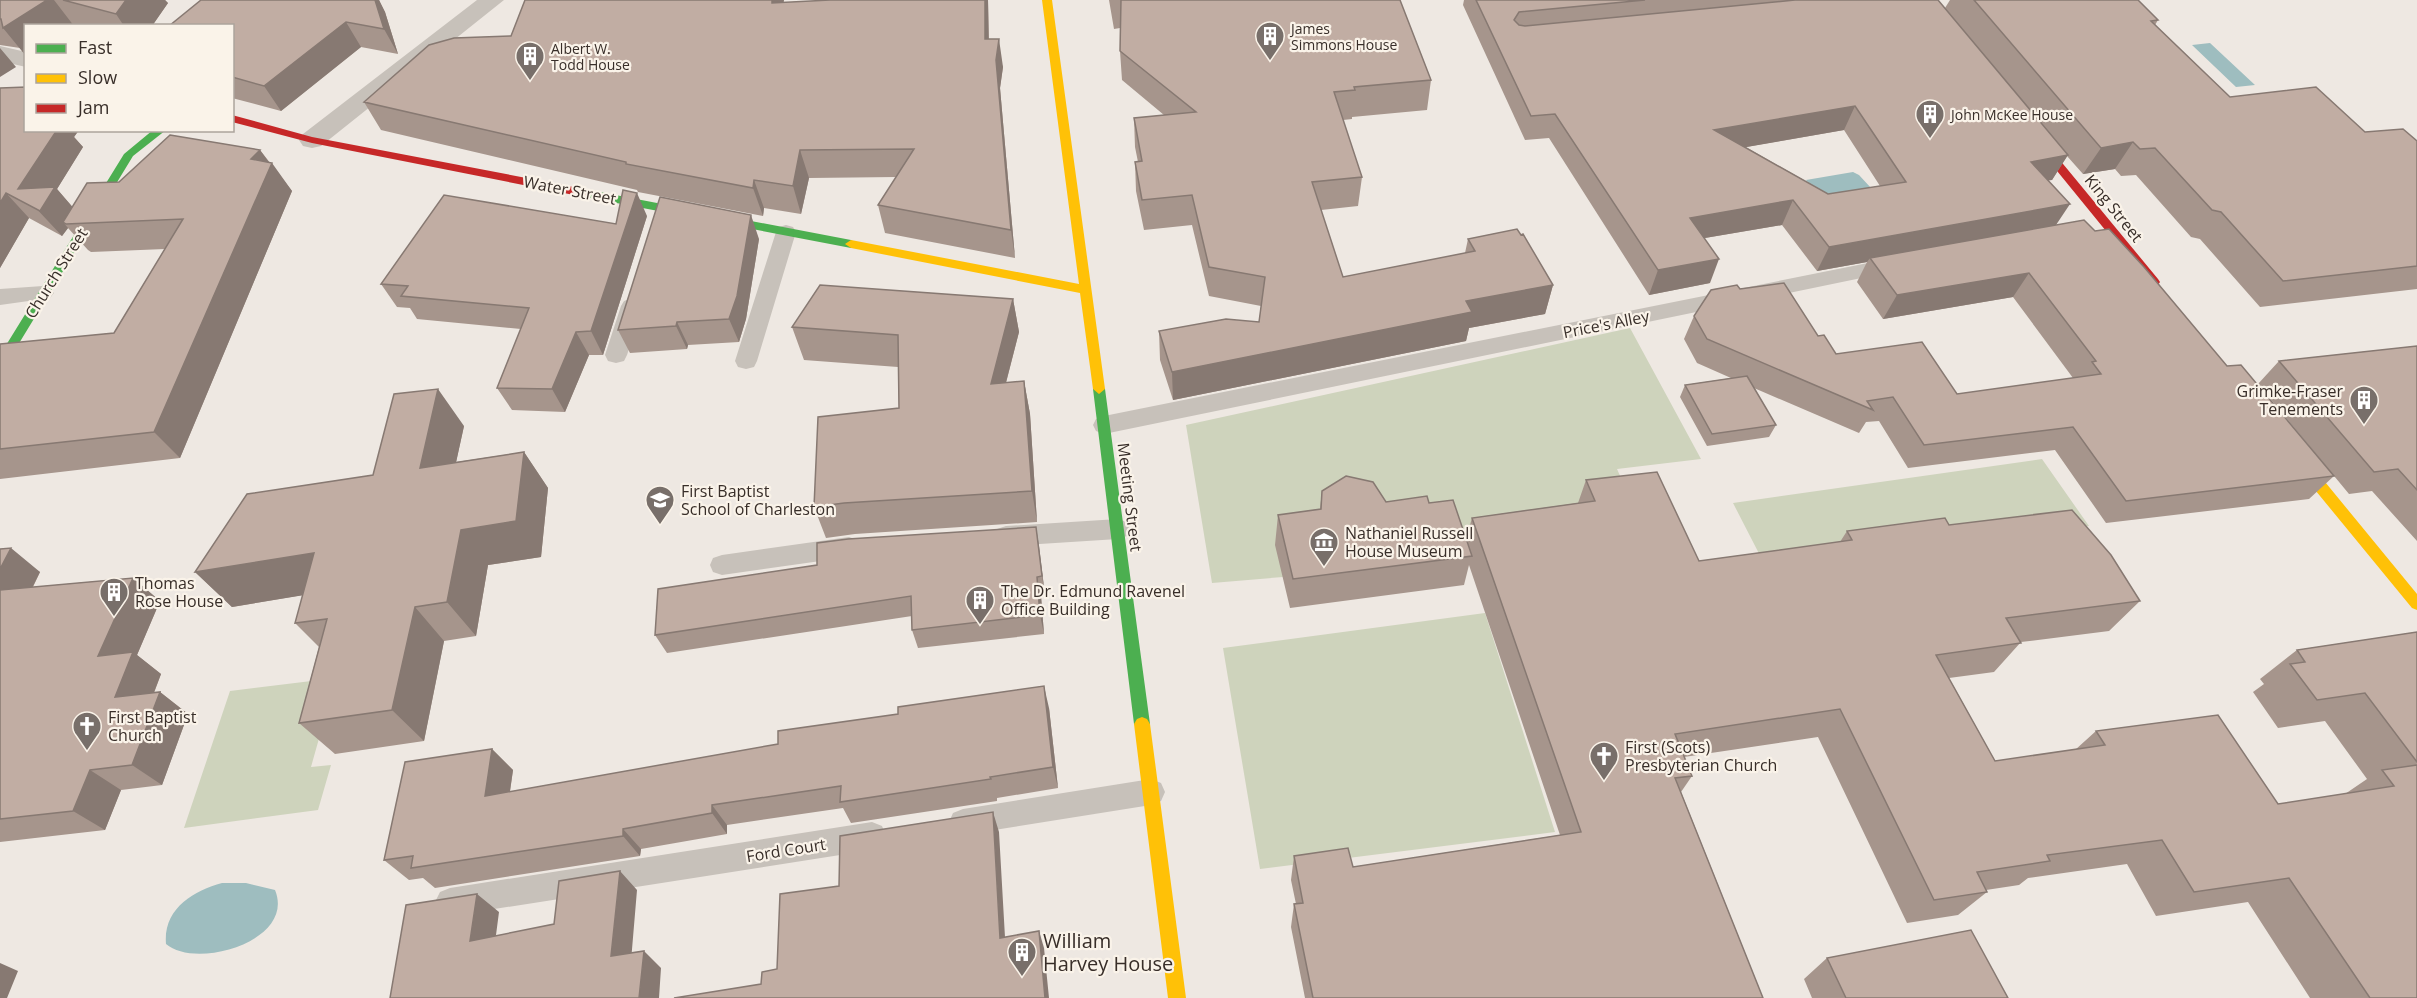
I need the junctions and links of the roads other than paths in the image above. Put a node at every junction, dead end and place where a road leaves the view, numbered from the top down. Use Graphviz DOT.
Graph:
graph roads {
  1 [pos="492,0"];
  2 [pos="1047,0"];
  3 [pos="0,53"];
  4 [pos="24,59"];
  5 [pos="2019,118"];
  6 [pos="234,119"];
  7 [pos="158,132"];
  8 [pos="312,140"];
  9 [pos="2109,228"];
  10 [pos="786,231"];
  11 [pos="2086,232"];
  12 [pos="1916,261"];
  13 [pos="637,289"];
  14 [pos="1086,290"];
  15 [pos="43,293"];
  16 [pos="2162,293"];
  17 [pos="0,297"];
  18 [pos="616,355"];
  19 [pos="746,361"];
  20 [pos="0,364"];
  21 [pos="1104,425"];
  22 [pos="2281,438"];
  23 [pos="1118,529"];
  24 [pos="979,538"];
  25 [pos="878,545"];
  26 [pos="722,565"];
  27 [pos="2417,604"];
  28 [pos="1151,792"];
  29 [pos="941,825"];
  30 [pos="894,832"];
  31 [pos="421,907"];
  32 [pos="1177,998"];
  1 -- 8 [label="street"];
  2 -- 14 [label="street, Meeting Street"];
  3 -- 4 [label="street"];
  5 -- 9 [label="street, King Street"];
  6 -- 8 [label="street, Water Street"];
  7 -- 15 [label="street, Church Street"];
  8 -- 10 [label="street, Water Street"];
  9 -- 11 [label="lane"];
  9 -- 16 [label="street, King Street"];
  10 -- 14 [label="street, Water Street"];
  10 -- 19 [label="lane"];
  12 -- 21 [label="lane, Price's Alley"];
  13 -- 18 [label="lane"];
  14 -- 21 [label="street, Meeting Street"];
  15 -- 17 [label="lane"];
  15 -- 20 [label="street, Church Street"];
  21 -- 23 [label="street, Meeting Street"];
  22 -- 27 [label="street"];
  23 -- 24 [label="lane"];
  23 -- 28 [label="street, Meeting Street"];
  25 -- 26 [label="lane"];
  28 -- 29 [label="lane"];
  28 -- 32 [label="street, Meeting Street"];
  30 -- 31 [label="lane, Ford Court"];
}
